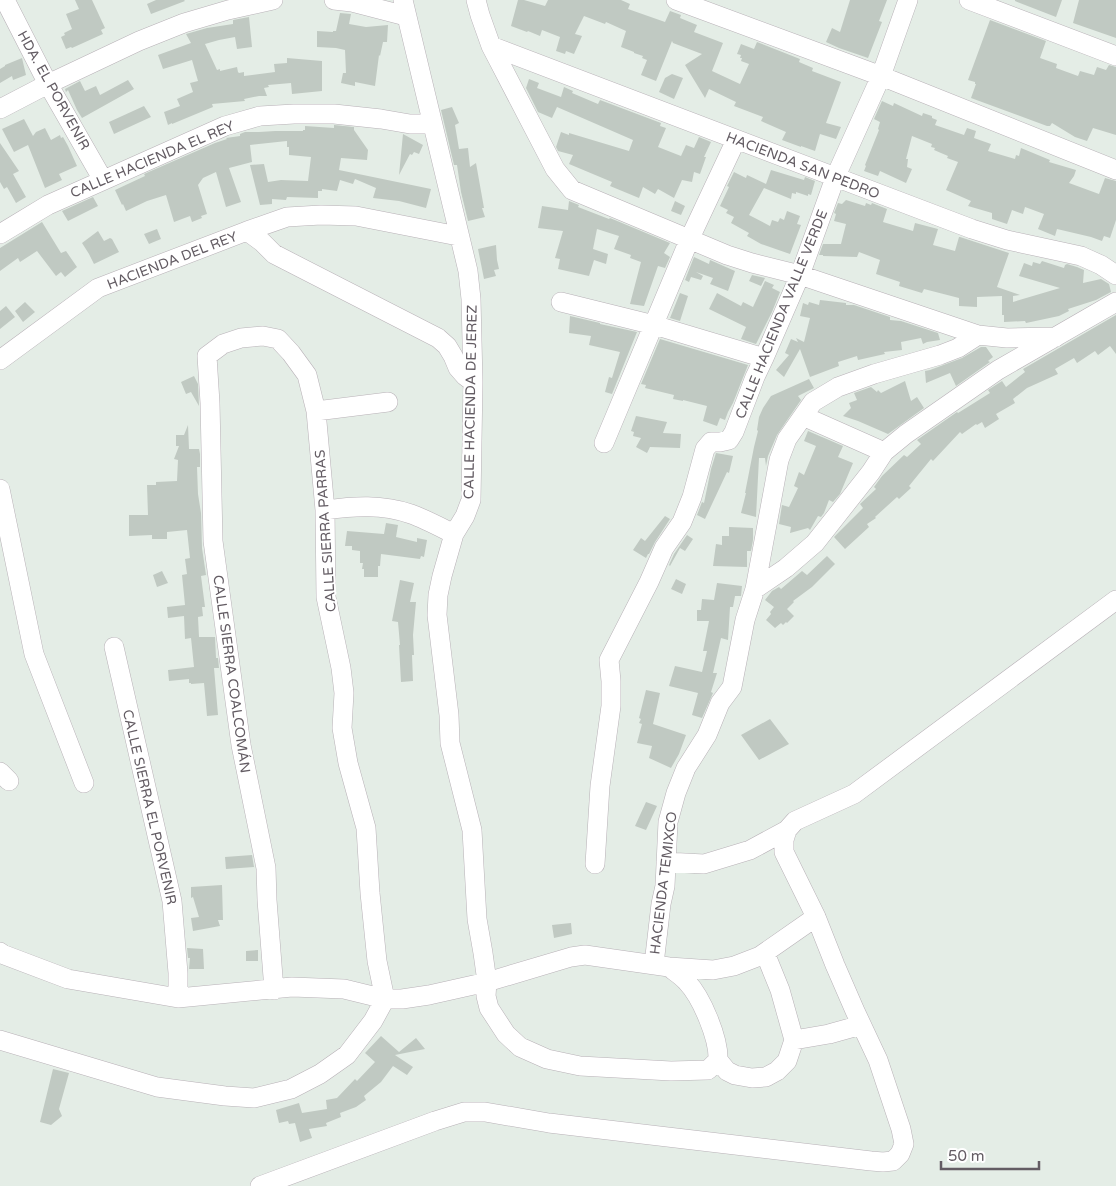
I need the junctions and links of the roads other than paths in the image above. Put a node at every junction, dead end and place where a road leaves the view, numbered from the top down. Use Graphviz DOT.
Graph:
graph roads {
  1 [pos="5,0"];
  2 [pos="274,0"];
  3 [pos="334,0"];
  4 [pos="476,0"];
  5 [pos="676,0"];
  6 [pos="908,0"];
  7 [pos="969,0"];
  8 [pos="404,8"];
  9 [pos="491,46"];
  10 [pos="1116,56"];
  11 [pos="881,76"];
  12 [pos="48,84"];
  13 [pos="0,109"];
  14 [pos="433,124"];
  15 [pos="736,140"];
  16 [pos="1116,170"];
  17 [pos="835,178"];
  18 [pos="103,180"];
  19 [pos="247,231"];
  20 [pos="0,234"];
  21 [pos="458,236"];
  22 [pos="690,238"];
  23 [pos="800,275"];
  24 [pos="1116,275"];
  25 [pos="561,302"];
  26 [pos="1116,302"];
  27 [pos="654,325"];
  28 [pos="978,335"];
  29 [pos="1056,337"];
  30 [pos="278,339"];
  31 [pos="764,358"];
  32 [pos="0,360"];
  33 [pos="472,382"];
  34 [pos="388,402"];
  35 [pos="316,411"];
  36 [pos="803,416"];
  37 [pos="604,443"];
  38 [pos="884,452"];
  39 [pos="0,489"];
  40 [pos="325,510"];
  41 [pos="454,534"];
  42 [pos="755,590"];
  43 [pos="1116,600"];
  44 [pos="114,647"];
  45 [pos="84,783"];
  46 [pos="786,830"];
  47 [pos="666,862"];
  48 [pos="595,864"];
  49 [pos="816,917"];
  50 [pos="1,953"];
  51 [pos="765,953"];
  52 [pos="661,966"];
  53 [pos="487,982"];
  54 [pos="274,990"];
  55 [pos="178,998"];
  56 [pos="385,999"];
  57 [pos="862,1025"];
  58 [pos="0,1040"];
  59 [pos="794,1040"];
  60 [pos="718,1060"];
  61 [pos="260,1186"];
  1 -- 12 [label="street, HDA. EL PORVENIR"];
  2 -- 12 [label="street"];
  3 -- 8 [label="street"];
  4 -- 9 [label="street"];
  5 -- 11 [label="street"];
  6 -- 11 [label="street, CALLE HACIENDA VALLE VERDE"];
  7 -- 10 [label="street"];
  8 -- 14 [label="street, CALLE HACIENDA DE JEREZ"];
  9 -- 15 [label="street, HACIENDA SAN PEDRO"];
  9 -- 22 [label="street"];
  11 -- 16 [label="street"];
  11 -- 17 [label="street, CALLE HACIENDA VALLE VERDE"];
  12 -- 13 [label="street"];
  12 -- 18 [label="street, HDA. EL PORVENIR"];
  14 -- 18 [label="street, CALLE HACIENDA EL REY"];
  14 -- 21 [label="street, CALLE HACIENDA DE JEREZ"];
  15 -- 17 [label="street, HACIENDA SAN PEDRO"];
  15 -- 22 [label="street"];
  17 -- 23 [label="street, CALLE HACIENDA VALLE VERDE"];
  17 -- 24 [label="street, HACIENDA SAN PEDRO"];
  18 -- 20 [label="street, CALLE HACIENDA EL REY"];
  19 -- 21 [label="street, HACIENDA DEL REY"];
  19 -- 32 [label="street, HACIENDA DEL REY"];
  19 -- 33 [label="street, HACIENDA DEL REY"];
  21 -- 33 [label="street, CALLE HACIENDA DE JEREZ"];
  22 -- 23 [label="street"];
  22 -- 27 [label="street"];
  23 -- 28 [label="street"];
  23 -- 31 [label="street, CALLE HACIENDA VALLE VERDE"];
  25 -- 27 [label="street"];
  26 -- 29 [label="street"];
  27 -- 31 [label="street"];
  27 -- 37 [label="street"];
  28 -- 29 [label="street"];
  28 -- 36 [label="street, HACIENDA TEMIXCO"];
  29 -- 38 [label="street"];
  30 -- 35 [label="street, CALLE SIERRA PARRAS"];
  30 -- 54 [label="street, CALLE SIERRA COALCOMÁN"];
  31 -- 48 [label="street, CALLE HACIENDA VALLE VERDE"];
  33 -- 41 [label="street, CALLE HACIENDA DE JEREZ"];
  34 -- 35 [label="street"];
  35 -- 40 [label="street, CALLE SIERRA PARRAS"];
  36 -- 38 [label="street"];
  36 -- 42 [label="street, HACIENDA TEMIXCO"];
  38 -- 42 [label="street"];
  39 -- 45 [label="street"];
  40 -- 41 [label="street"];
  40 -- 56 [label="street, CALLE SIERRA PARRAS"];
  41 -- 53 [label="street, CALLE HACIENDA DE JEREZ"];
  42 -- 47 [label="street, HACIENDA TEMIXCO"];
  43 -- 46 [label="street"];
  44 -- 55 [label="street, CALLE SIERRA EL PORVENIR"];
  46 -- 47 [label="street"];
  46 -- 49 [label="street"];
  47 -- 52 [label="street, HACIENDA TEMIXCO"];
  49 -- 51 [label="street"];
  49 -- 57 [label="street"];
  50 -- 55 [label="street, HACIENDA TEMIXCO"];
  51 -- 52 [label="street"];
  51 -- 59 [label="street"];
  52 -- 53 [label="street, HACIENDA TEMIXCO"];
  52 -- 60 [label="street"];
  53 -- 56 [label="street, HACIENDA TEMIXCO"];
  53 -- 60 [label="street, CALLE HACIENDA DE JEREZ"];
  54 -- 55 [label="street, HACIENDA TEMIXCO"];
  54 -- 56 [label="street, HACIENDA TEMIXCO"];
  56 -- 58 [label="street"];
  57 -- 59 [label="street"];
  57 -- 61 [label="street"];
  59 -- 60 [label="street"];
}
